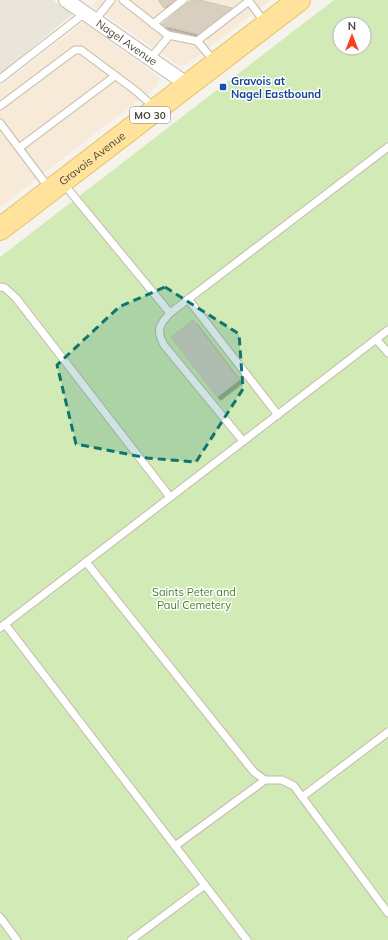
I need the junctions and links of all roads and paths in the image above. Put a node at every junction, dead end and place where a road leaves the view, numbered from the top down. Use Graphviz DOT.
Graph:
graph roads {
  1 [pos="66,0"];
  2 [pos="111,0"];
  3 [pos="122,0"];
  4 [pos="183,0"];
  5 [pos="299,0"];
  6 [pos="249,1"];
  7 [pos="90,17"];
  8 [pos="153,24"];
  9 [pos="266,25"];
  10 [pos="168,35"];
  11 [pos="197,41"];
  12 [pos="150,59"];
  13 [pos="216,64"];
  14 [pos="115,76"];
  15 [pos="0,79"];
  16 [pos="188,85"];
  17 [pos="0,106"];
  18 [pos="157,109"];
  19 [pos="0,122"];
  20 [pos="388,147"];
  21 [pos="19,148"];
  22 [pos="56,186"];
  23 [pos="0,229"];
  24 [pos="0,287"];
  25 [pos="188,299"];
  26 [pos="170,313"];
  27 [pos="388,330"];
  28 [pos="376,339"];
  29 [pos="388,353"];
  30 [pos="278,415"];
  31 [pos="243,442"];
  32 [pos="170,497"];
  33 [pos="86,562"];
  34 [pos="2,626"];
  35 [pos="388,732"];
  36 [pos="265,780"];
  37 [pos="302,797"];
  38 [pos="175,846"];
  39 [pos="205,885"];
  40 [pos="388,913"];
  41 [pos="0,917"];
  42 [pos="17,940"];
  43 [pos="131,940"];
  44 [pos="247,940"];
  1 -- 7 [label="street, Nagel Avenue"];
  2 -- 7 [label="lane"];
  3 -- 8 [label="lane"];
  4 -- 8 [label="lane"];
  5 -- 9 [label="main road, Gravois Avenue / MO 30"];
  6 -- 9 [label="lane"];
  6 -- 11 [label="lane"];
  7 -- 12 [label="street, Nagel Avenue"];
  7 -- 15 [label="lane"];
  8 -- 10 [label="lane"];
  9 -- 13 [label="main road, Gravois Avenue / MO 30"];
  10 -- 11 [label="lane"];
  10 -- 12 [label="lane"];
  11 -- 13 [label="lane"];
  12 -- 16 [label="street, Nagel Avenue"];
  13 -- 16 [label="main road, Gravois Avenue / MO 30"];
  14 -- 17 [label="lane"];
  14 -- 18 [label="lane"];
  14 -- 21 [label="lane"];
  16 -- 18 [label="main road, Gravois Avenue / MO 30"];
  18 -- 22 [label="main road, Gravois Avenue / MO 30"];
  19 -- 21 [label="lane"];
  20 -- 25 [label="lane"];
  21 -- 22 [label="lane"];
  22 -- 23 [label="main road, Gravois Avenue / MO 30"];
  22 -- 26 [label="lane"];
  24 -- 32 [label="lane"];
  25 -- 26 [label="lane"];
  25 -- 30 [label="lane"];
  26 -- 31 [label="lane"];
  27 -- 28 [label="lane"];
  28 -- 29 [label="lane"];
  28 -- 30 [label="lane"];
  30 -- 31 [label="lane"];
  31 -- 32 [label="lane"];
  32 -- 33 [label="lane"];
  33 -- 34 [label="lane"];
  33 -- 36 [label="lane"];
  34 -- 38 [label="lane"];
  35 -- 37 [label="lane"];
  36 -- 37 [label="lane"];
  36 -- 38 [label="lane"];
  37 -- 40 [label="lane"];
  38 -- 39 [label="lane"];
  39 -- 43 [label="lane"];
  39 -- 44 [label="lane"];
  41 -- 42 [label="lane"];
}
